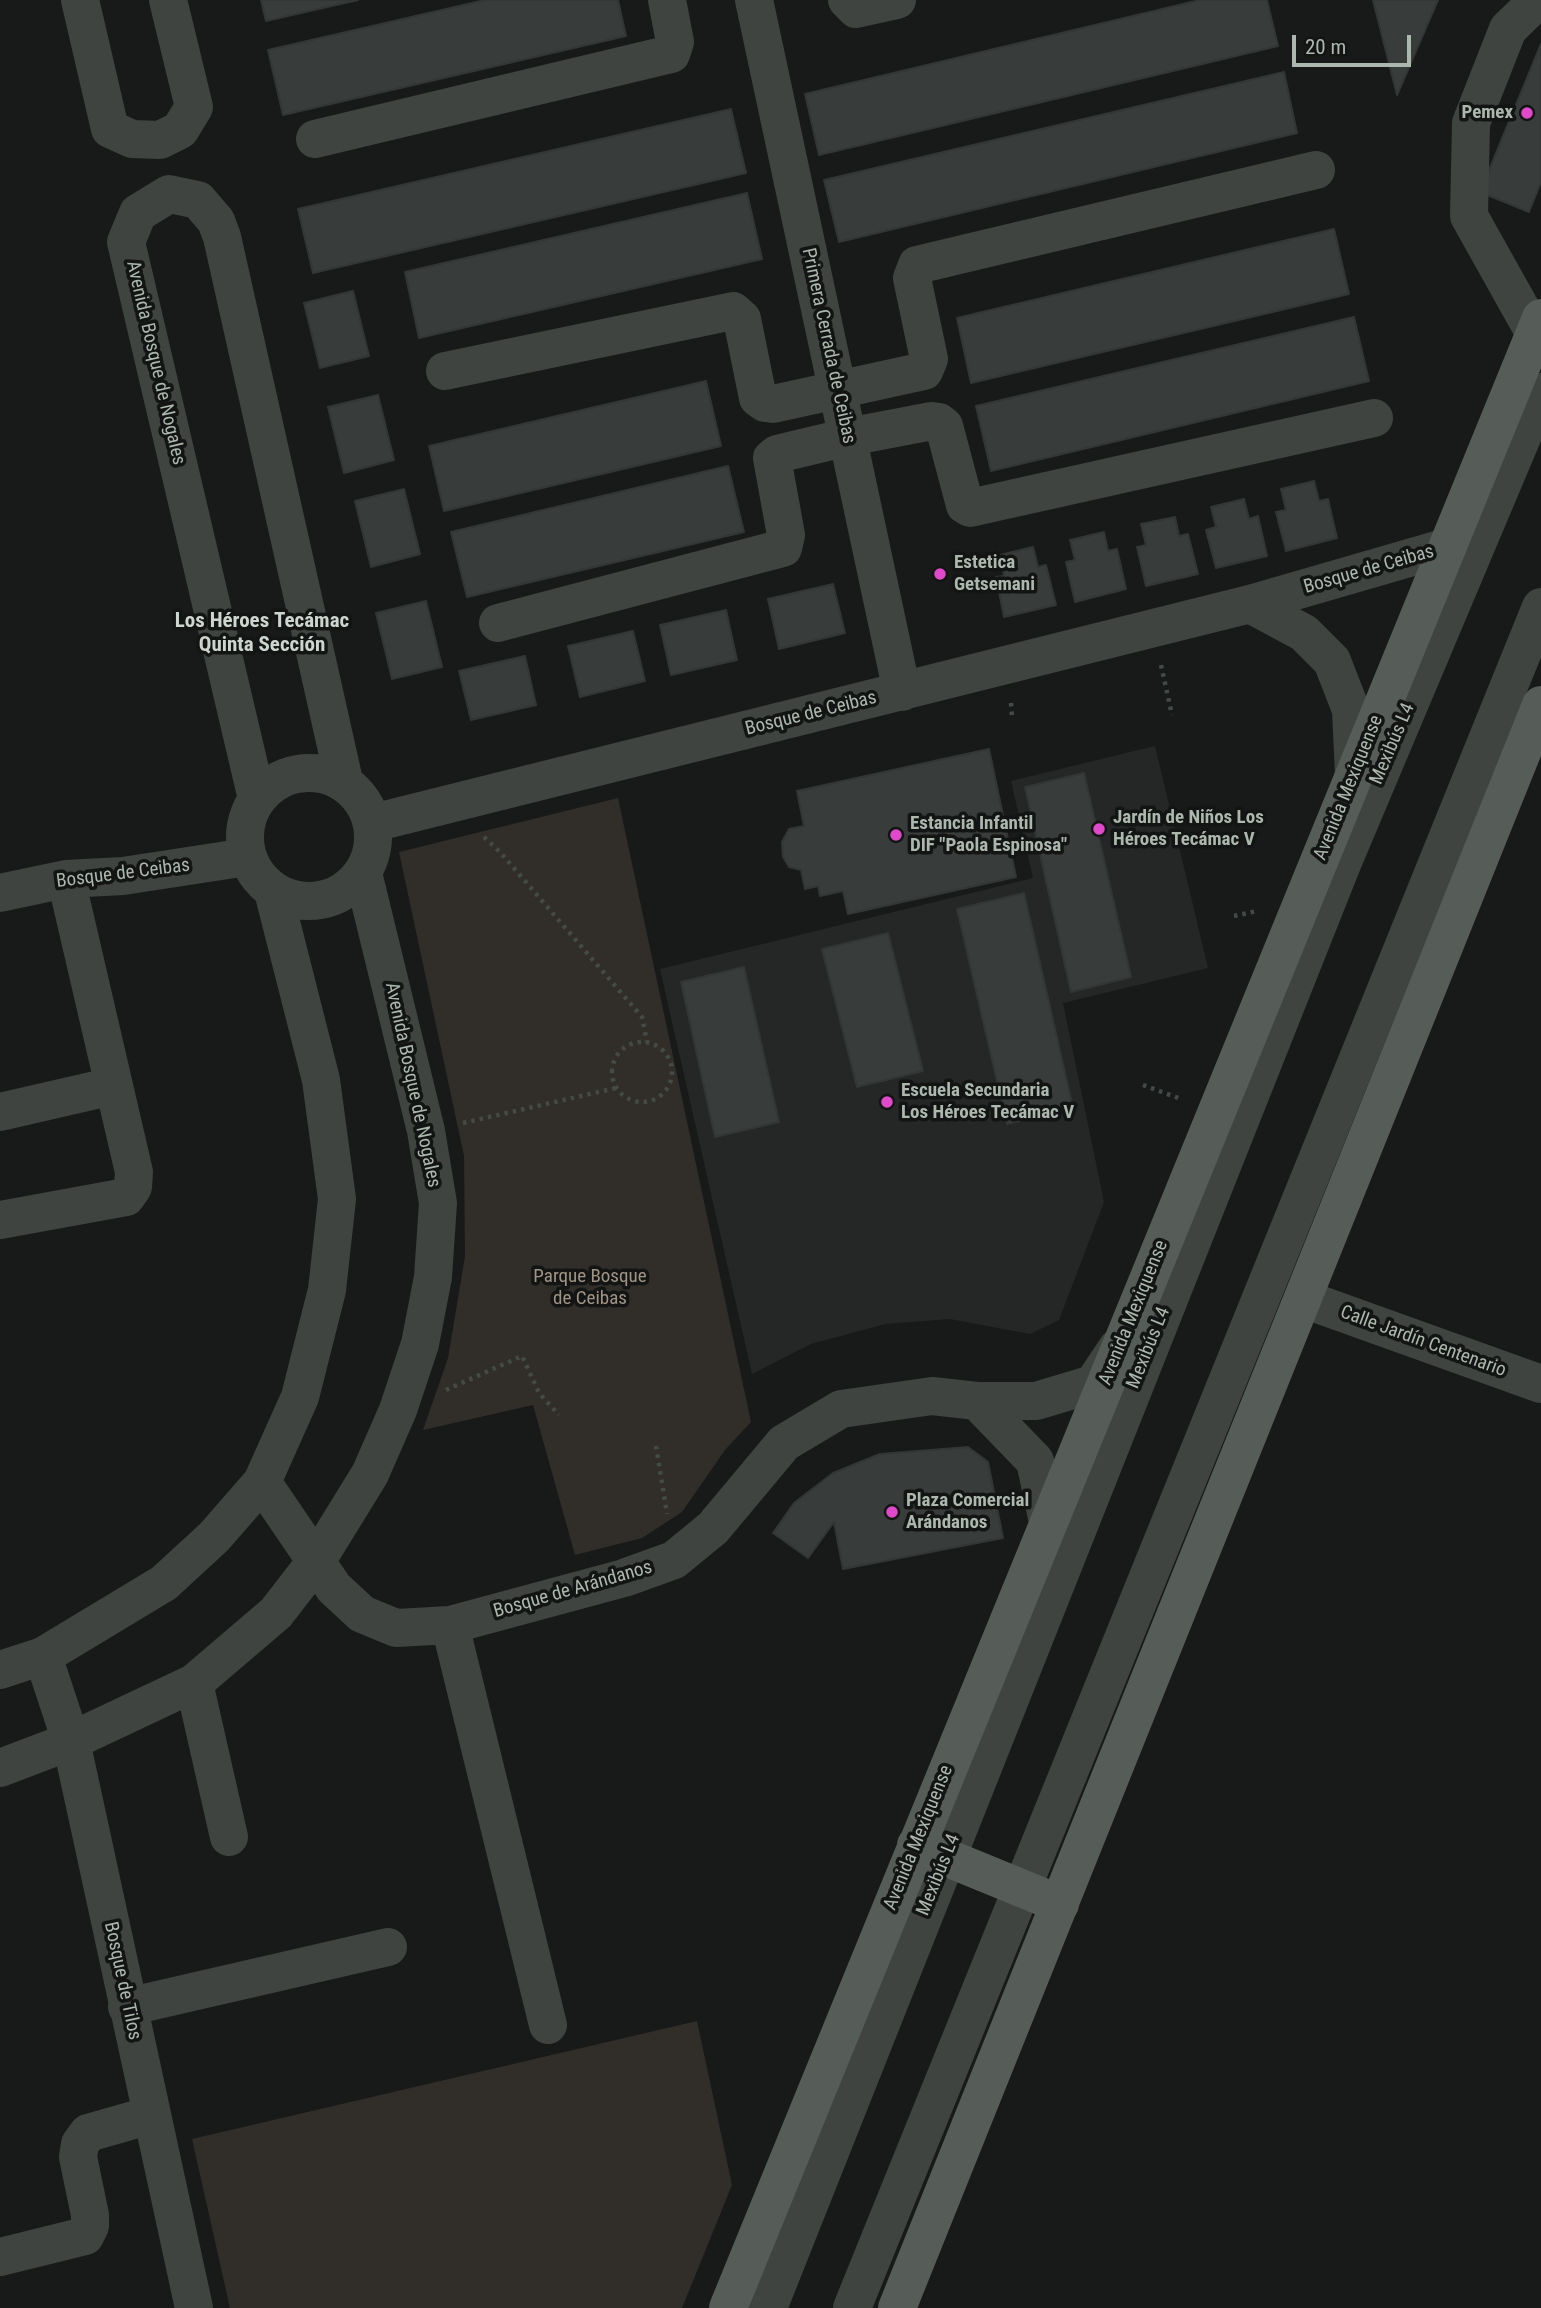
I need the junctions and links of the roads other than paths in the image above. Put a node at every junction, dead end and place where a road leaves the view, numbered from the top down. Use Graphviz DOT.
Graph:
graph roads {
  1 [pos="80,0"];
  2 [pos="168,0"];
  3 [pos="667,0"];
  4 [pos="754,0"];
  5 [pos="846,0"];
  6 [pos="897,0"];
  7 [pos="1538,0"];
  8 [pos="315,139"];
  9 [pos="1316,170"];
  10 [pos="1538,326"];
  11 [pos="445,370"];
  12 [pos="838,390"];
  13 [pos="1541,392"];
  14 [pos="1374,418"];
  15 [pos="848,437"];
  16 [pos="1447,547"];
  17 [pos="1250,604"];
  18 [pos="1541,607"];
  19 [pos="498,623"];
  20 [pos="902,691"];
  21 [pos="1541,705"];
  22 [pos="1354,775"];
  23 [pos="344,781"];
  24 [pos="257,799"];
  25 [pos="373,822"];
  26 [pos="247,857"];
  27 [pos="363,873"];
  28 [pos="66,879"];
  29 [pos="273,891"];
  30 [pos="0,893"];
  31 [pos="113,1086"];
  32 [pos="0,1112"];
  33 [pos="0,1220"];
  34 [pos="1304,1299"];
  35 [pos="1122,1340"];
  36 [pos="1541,1384"];
  37 [pos="977,1401"];
  38 [pos="262,1482"];
  39 [pos="1048,1522"];
  40 [pos="317,1560"];
  41 [pos="450,1625"];
  42 [pos="43,1656"];
  43 [pos="0,1670"];
  44 [pos="194,1683"];
  45 [pos="71,1741"];
  46 [pos="0,1768"];
  47 [pos="229,1837"];
  48 [pos="931,1852"];
  49 [pos="1022,1888"];
  50 [pos="1060,1904"];
  51 [pos="388,1947"];
  52 [pos="127,2007"];
  53 [pos="548,2025"];
  54 [pos="151,2115"];
  55 [pos="0,2257"];
  56 [pos="194,2308"];
  57 [pos="728,2308"];
  58 [pos="768,2308"];
  59 [pos="852,2308"];
  60 [pos="897,2308"];
  1 -- 2 [label="street"];
  3 -- 8 [label="street"];
  4 -- 12 [label="street, Primera Cerrada de Ceibas"];
  5 -- 6 [label="street"];
  7 -- 10 [label="street"];
  9 -- 12 [label="street"];
  10 -- 16 [label="main road, Avenida Mexiquense"];
  11 -- 12 [label="street"];
  12 -- 15 [label="street, Primera Cerrada de Ceibas"];
  13 -- 48 [label="street, Mexibús L4"];
  14 -- 15 [label="street"];
  15 -- 19 [label="street"];
  15 -- 20 [label="street, Primera Cerrada de Ceibas"];
  16 -- 17 [label="street, Bosque de Ceibas"];
  16 -- 22 [label="main road, Avenida Mexiquense"];
  17 -- 20 [label="street, Bosque de Ceibas"];
  17 -- 22 [label="street"];
  18 -- 49 [label="street"];
  20 -- 25 [label="street, Bosque de Ceibas"];
  21 -- 34 [label="main road"];
  22 -- 35 [label="main road, Avenida Mexiquense"];
  23 -- 24 [label="street"];
  23 -- 24 [label="street, Avenida Bosque de Nogales"];
  23 -- 25 [label="street"];
  24 -- 26 [label="street"];
  25 -- 27 [label="street"];
  26 -- 28 [label="street, Bosque de Ceibas"];
  26 -- 29 [label="street"];
  27 -- 29 [label="street"];
  27 -- 40 [label="street, Avenida Bosque de Nogales"];
  28 -- 30 [label="street, Bosque de Ceibas"];
  28 -- 31 [label="street"];
  29 -- 38 [label="street"];
  31 -- 32 [label="street"];
  31 -- 33 [label="street"];
  34 -- 36 [label="street, Calle Jardín Centenario"];
  34 -- 50 [label="main road"];
  35 -- 37 [label="street, Bosque de Arándanos"];
  35 -- 39 [label="main road, Avenida Mexiquense"];
  37 -- 39 [label="street"];
  37 -- 41 [label="street, Bosque de Arándanos"];
  38 -- 40 [label="street, Bosque de Arándanos"];
  38 -- 42 [label="street"];
  39 -- 48 [label="main road, Avenida Mexiquense"];
  40 -- 41 [label="street, Bosque de Arándanos"];
  40 -- 44 [label="street, Avenida Bosque de Nogales"];
  41 -- 53 [label="street"];
  42 -- 43 [label="street"];
  42 -- 45 [label="street, Bosque de Tilos"];
  44 -- 45 [label="street, Avenida Bosque de Nogales"];
  44 -- 47 [label="street"];
  45 -- 46 [label="street, Avenida Bosque de Nogales"];
  45 -- 52 [label="street, Bosque de Tilos"];
  48 -- 49 [label="main road"];
  48 -- 57 [label="main road, Avenida Mexiquense"];
  48 -- 58 [label="street, Mexibús L4"];
  49 -- 50 [label="main road"];
  49 -- 59 [label="street"];
  50 -- 60 [label="main road"];
  51 -- 52 [label="street"];
  52 -- 54 [label="street, Bosque de Tilos"];
  54 -- 55 [label="street"];
  54 -- 56 [label="street, Bosque de Tilos"];
}
